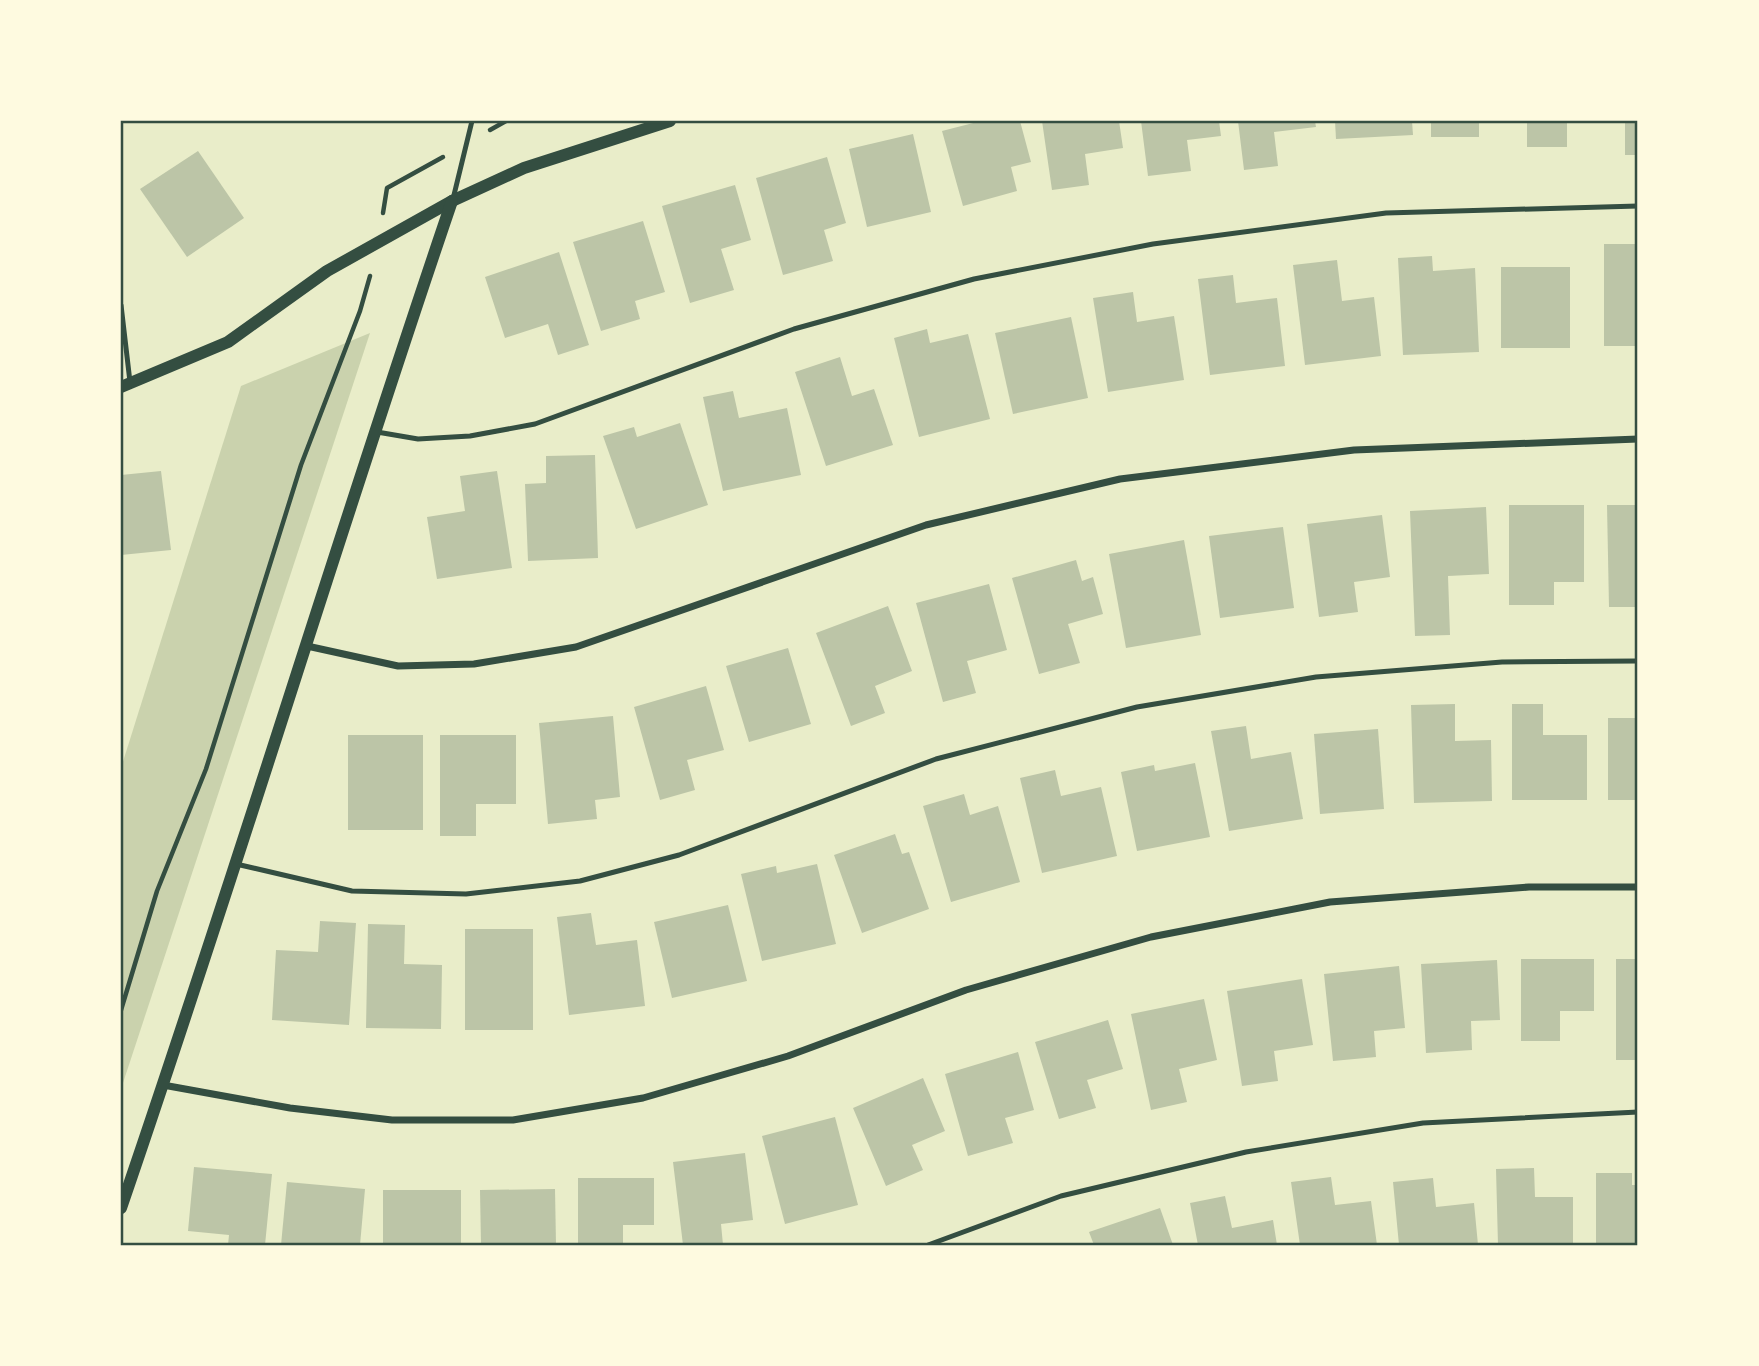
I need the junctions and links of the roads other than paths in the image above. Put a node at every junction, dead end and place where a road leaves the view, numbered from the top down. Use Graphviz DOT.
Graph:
graph roads {
  1 [pos="472,121"];
  2 [pos="670,121"];
  3 [pos="452,201"];
  4 [pos="1638,206"];
  5 [pos="121,305"];
  6 [pos="126,385"];
  7 [pos="374,431"];
  8 [pos="1638,439"];
  9 [pos="307,646"];
  10 [pos="1638,661"];
  11 [pos="236,864"];
  12 [pos="1638,887"];
  13 [pos="163,1085"];
  14 [pos="1638,1112"];
  15 [pos="121,1208"];
  16 [pos="928,1245"];
  1 -- 3 [label="lane"];
  2 -- 3 [label="street"];
  3 -- 6 [label="street"];
  3 -- 7 [label="street"];
  4 -- 7 [label="lane"];
  5 -- 6 [label="lane"];
  7 -- 9 [label="street"];
  8 -- 9 [label="street"];
  9 -- 11 [label="street"];
  10 -- 11 [label="lane"];
  11 -- 13 [label="street"];
  12 -- 13 [label="street"];
  13 -- 15 [label="street"];
  14 -- 16 [label="lane"];
}
